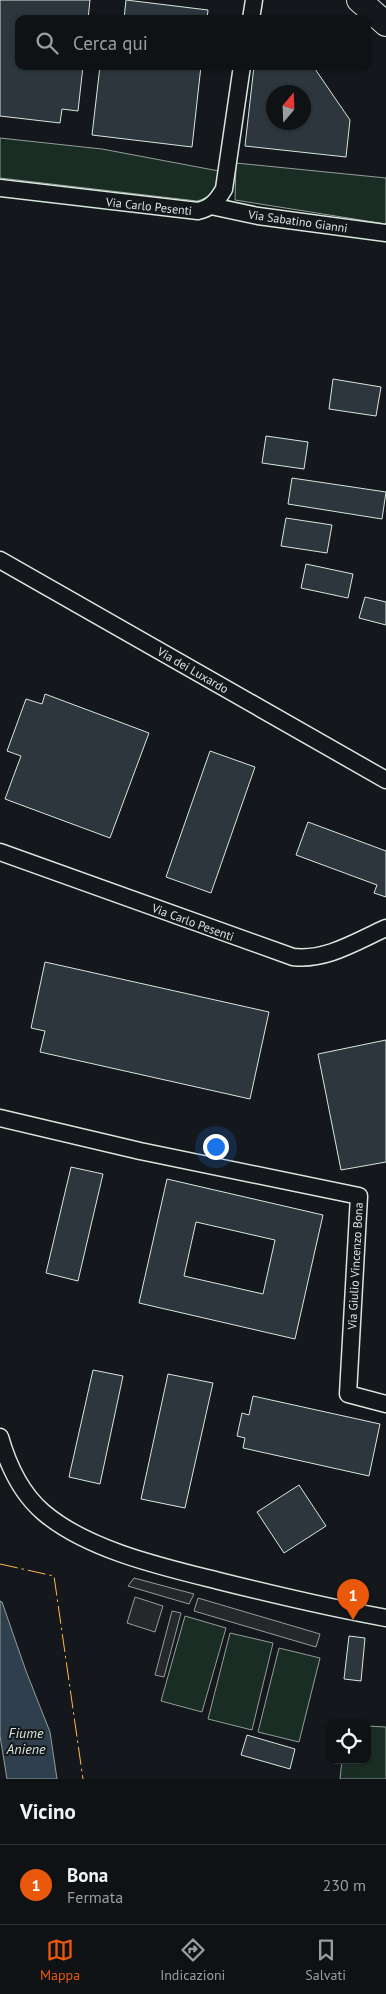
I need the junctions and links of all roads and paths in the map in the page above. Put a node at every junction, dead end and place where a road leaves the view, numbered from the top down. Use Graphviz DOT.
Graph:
graph roads {
  1 [pos="254,0"];
  2 [pos="359,0"];
  3 [pos="252,15"];
  4 [pos="386,24"];
  5 [pos="241,70"];
  6 [pos="0,188"];
  7 [pos="211,206"];
  8 [pos="386,233"];
  9 [pos="0,560"];
  10 [pos="386,780"];
  11 [pos="0,852"];
  12 [pos="386,928"];
  13 [pos="0,1118"];
  14 [pos="386,1404"];
  15 [pos="0,1437"];
  16 [pos="386,1618"];
  1 -- 3 [label="street"];
  2 -- 4 [label="highway"];
  5 -- 7 [label="street, Via Carlo Pesenti"];
  6 -- 7 [label="street, Via Carlo Pesenti"];
  7 -- 8 [label="street, Via Sabatino Gianni"];
  9 -- 10 [label="street, Via dei Luxardo"];
  11 -- 12 [label="street, Via Carlo Pesenti"];
  13 -- 14 [label="street, Via Giulio Vincenzo Bona"];
  15 -- 16 [label="street"];
}
